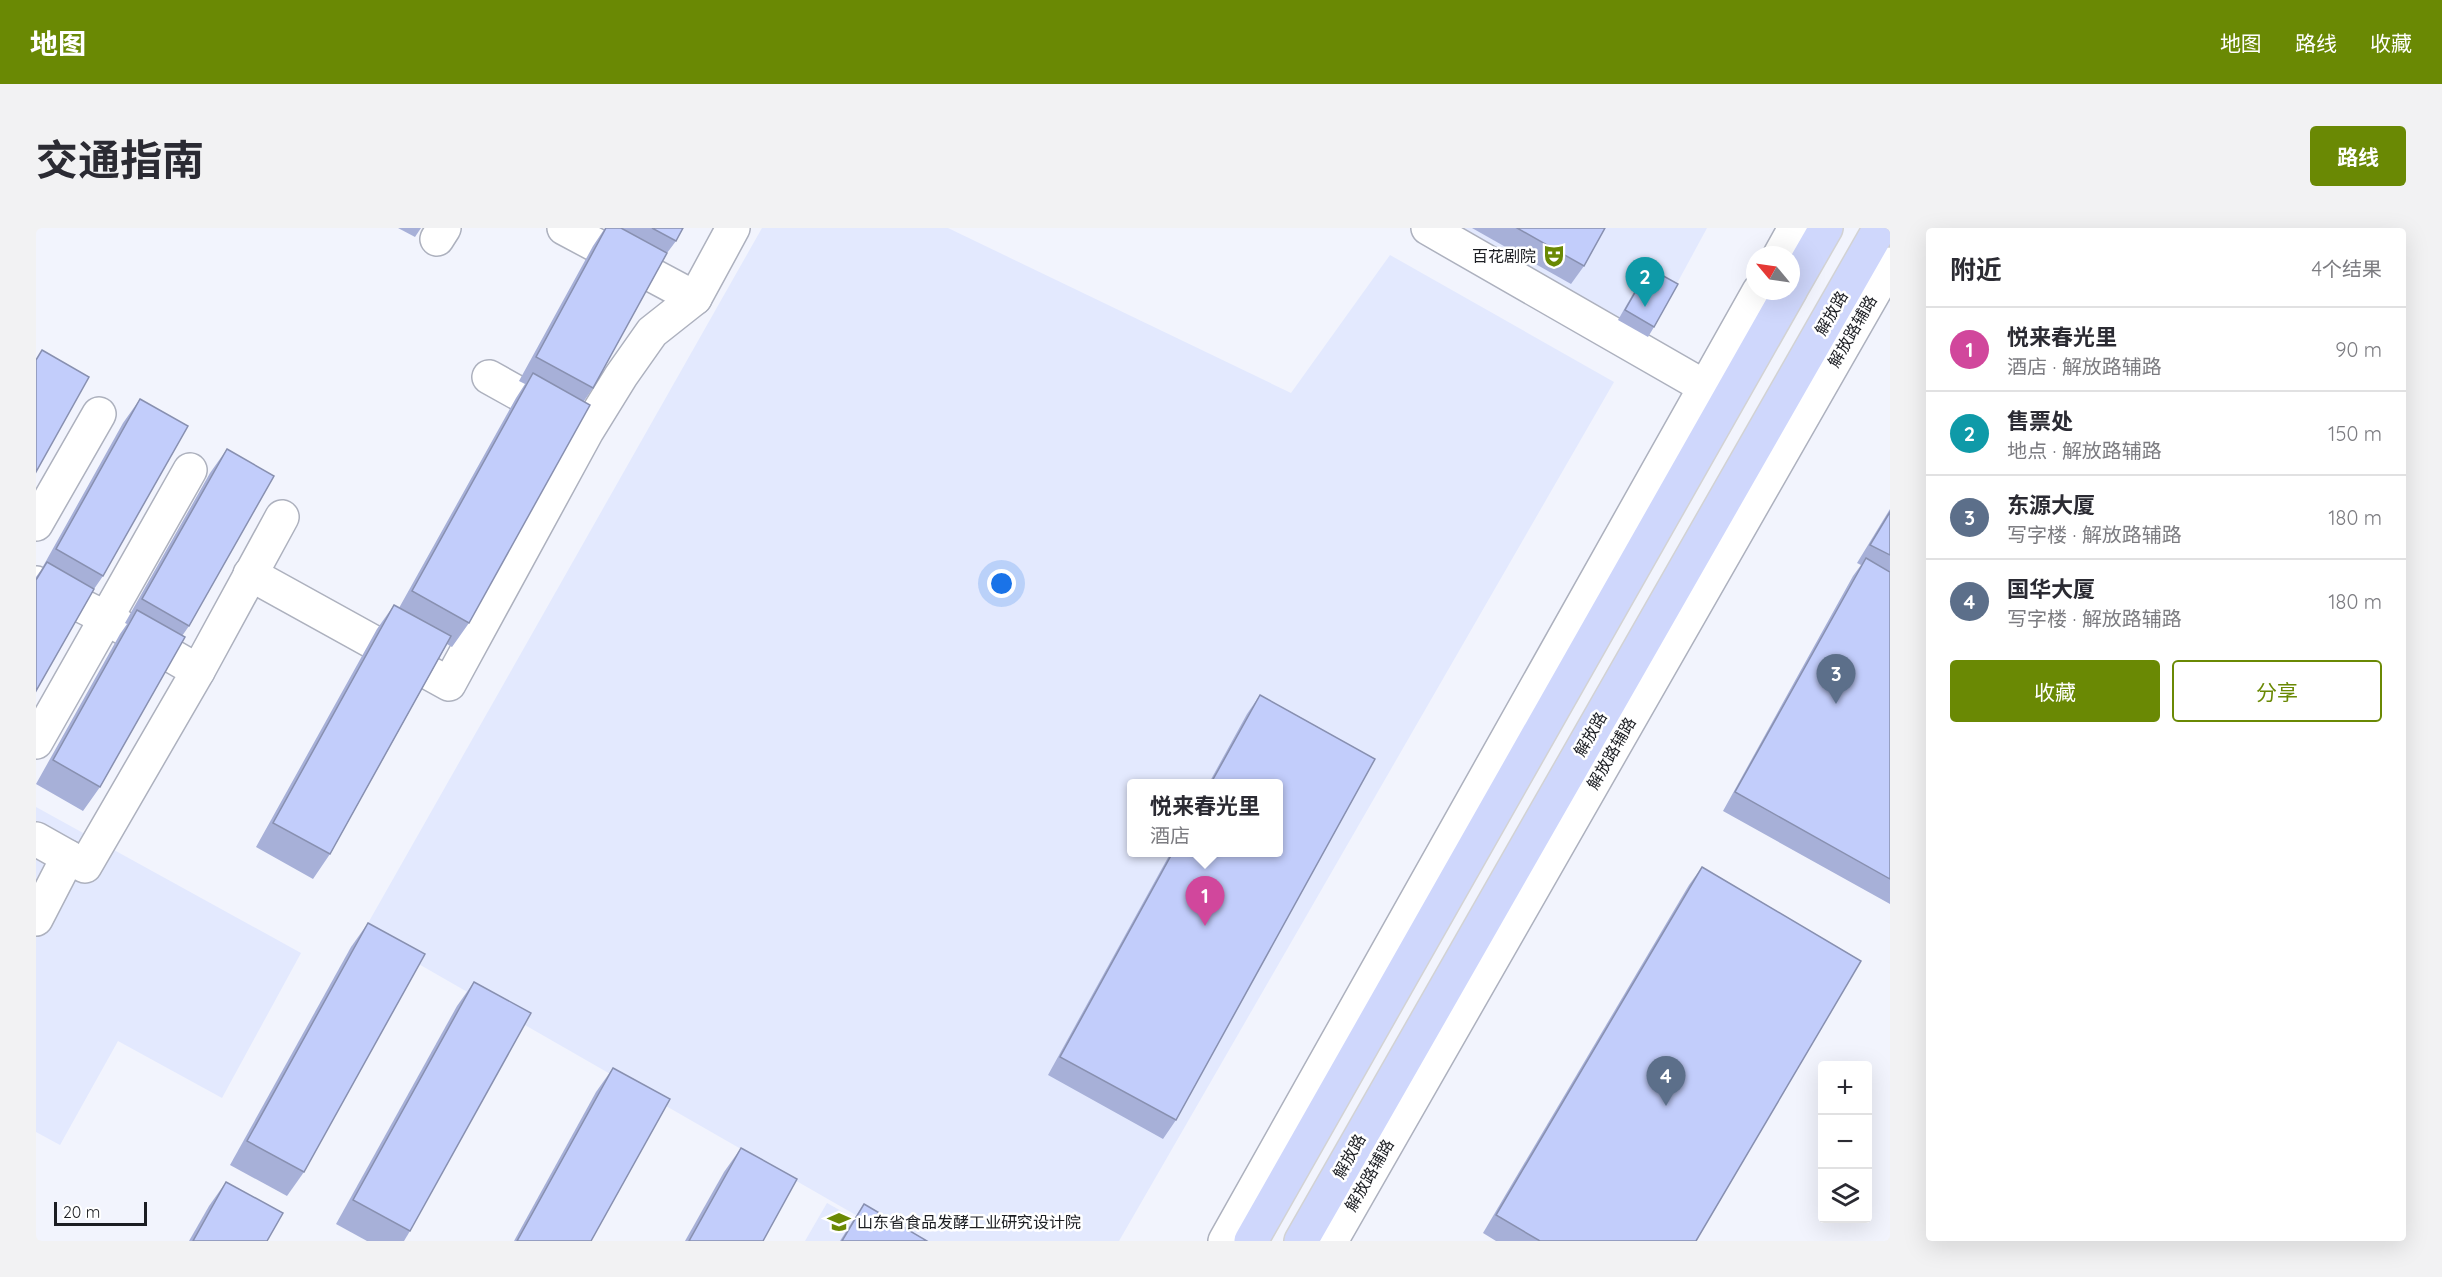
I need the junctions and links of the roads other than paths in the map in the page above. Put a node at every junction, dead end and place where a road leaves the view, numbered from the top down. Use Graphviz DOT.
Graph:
graph roads {
  1 [pos="564,228"];
  2 [pos="733,228"];
  3 [pos="1428,228"];
  4 [pos="1795,228"];
  5 [pos="1826,228"];
  6 [pos="1880,228"];
  7 [pos="1785,246"];
  8 [pos="1890,264"];
  9 [pos="1800,273"];
  10 [pos="694,298"];
  11 [pos="1754,300"];
  12 [pos="1784,300"];
  13 [pos="489,377"];
  14 [pos="1705,387"];
  15 [pos="99,414"];
  16 [pos="587,432"];
  17 [pos="190,470"];
  18 [pos="282,518"];
  19 [pos="36,524"];
  20 [pos="250,574"];
  21 [pos="36,583"];
  22 [pos="106,618"];
  23 [pos="198,671"];
  24 [pos="36,742"];
  25 [pos="36,839"];
  26 [pos="68,857"];
  27 [pos="36,919"];
  28 [pos="1225,1241"];
  29 [pos="1251,1241"];
  30 [pos="1301,1241"];
  31 [pos="1331,1241"];
  1 -- 10 [label="street"];
  2 -- 10 [label="street"];
  3 -- 14 [label="street"];
  4 -- 7 [label="street"];
  5 -- 9 [label="main road"];
  6 -- 30 [label="main road, 解放路"];
  8 -- 31 [label="street, 解放路辅路"];
  10 -- 16 [label="street"];
  11 -- 14 [label="street"];
  12 -- 29 [label="main road"];
  13 -- 16 [label="street"];
  14 -- 28 [label="street"];
  15 -- 19 [label="street"];
  16 -- 20 [label="street"];
  17 -- 22 [label="street"];
  18 -- 20 [label="street"];
  20 -- 23 [label="street"];
  21 -- 22 [label="street"];
  22 -- 23 [label="street"];
  22 -- 24 [label="street"];
  23 -- 26 [label="street"];
  25 -- 26 [label="street"];
  26 -- 27 [label="street"];
}
